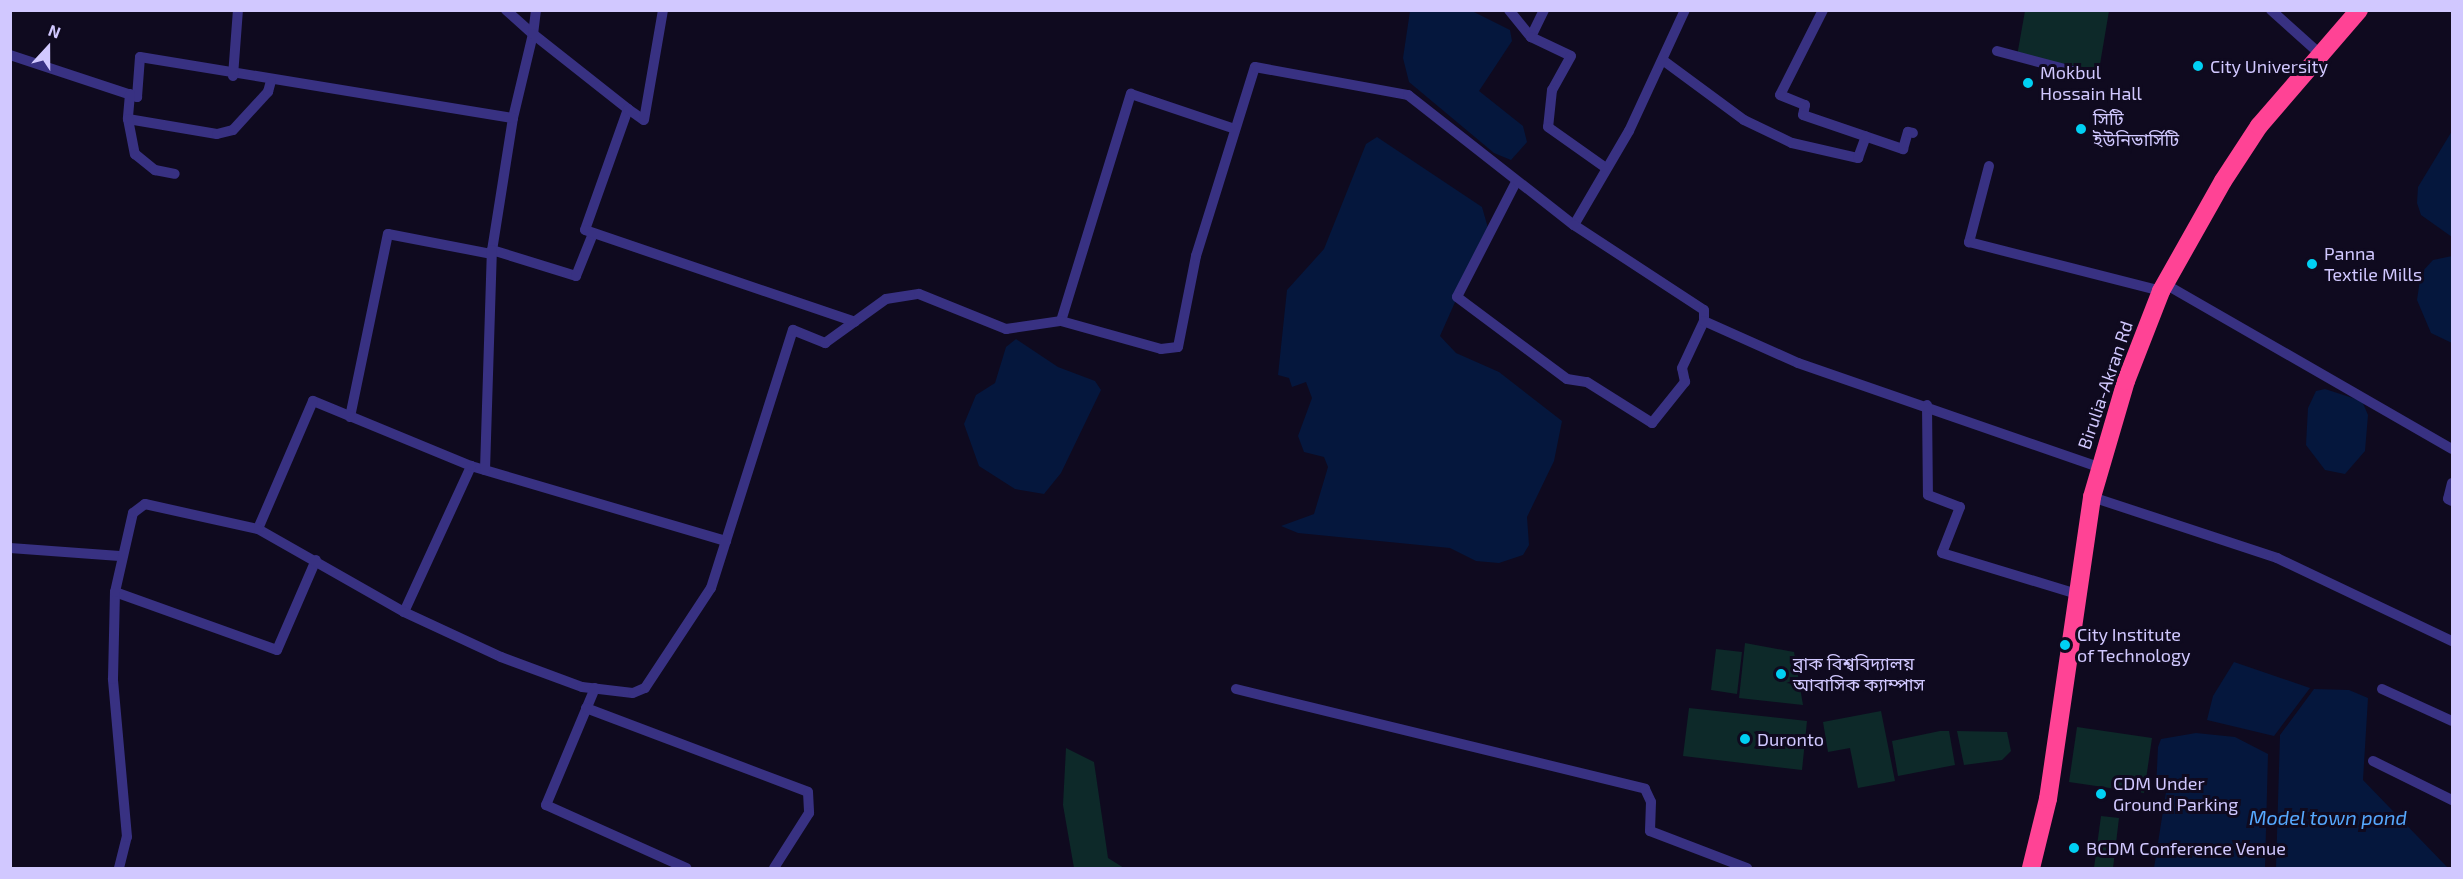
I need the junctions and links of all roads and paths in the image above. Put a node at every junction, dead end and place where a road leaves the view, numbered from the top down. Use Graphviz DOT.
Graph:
graph roads {
  1 [pos="238,10"];
  2 [pos="506,10"];
  3 [pos="536,10"];
  4 [pos="663,10"];
  5 [pos="1509,10"];
  6 [pos="1544,10"];
  7 [pos="1685,10"];
  8 [pos="1823,10"];
  9 [pos="2271,10"];
  10 [pos="2359,10"];
  11 [pos="534,34"];
  12 [pos="1531,38"];
  13 [pos="1998,51"];
  14 [pos="2319,53"];
  15 [pos="10,55"];
  16 [pos="1664,61"];
  17 [pos="2087,75"];
  18 [pos="233,76"];
  19 [pos="271,81"];
  20 [pos="130,94"];
  21 [pos="628,108"];
  22 [pos="513,118"];
  23 [pos="128,119"];
  24 [pos="1232,128"];
  25 [pos="1913,133"];
  26 [pos="1866,136"];
  27 [pos="1989,166"];
  28 [pos="1606,168"];
  29 [pos="175,174"];
  30 [pos="1516,182"];
  31 [pos="1574,225"];
  32 [pos="592,236"];
  33 [pos="492,252"];
  34 [pos="2163,287"];
  35 [pos="1060,321"];
  36 [pos="1704,321"];
  37 [pos="855,322"];
  38 [pos="1927,405"];
  39 [pos="350,417"];
  40 [pos="2452,448"];
  41 [pos="471,466"];
  42 [pos="2099,466"];
  43 [pos="485,470"];
  44 [pos="2452,483"];
  45 [pos="2092,497"];
  46 [pos="2452,501"];
  47 [pos="258,529"];
  48 [pos="726,541"];
  49 [pos="10,548"];
  50 [pos="120,556"];
  51 [pos="316,560"];
  52 [pos="115,592"];
  53 [pos="2077,594"];
  54 [pos="404,612"];
  55 [pos="2452,641"];
  56 [pos="596,688"];
  57 [pos="1236,689"];
  58 [pos="2382,689"];
  59 [pos="586,708"];
  60 [pos="2452,721"];
  61 [pos="2373,761"];
  62 [pos="2452,800"];
  63 [pos="119,868"];
  64 [pos="686,868"];
  65 [pos="774,868"];
  66 [pos="1747,868"];
  67 [pos="2031,868"];
  1 -- 18 [label="street"];
  2 -- 11 [label="street"];
  3 -- 11 [label="street"];
  4 -- 21 [label="street"];
  5 -- 12 [label="street"];
  6 -- 12 [label="street"];
  7 -- 16 [label="street"];
  8 -- 26 [label="street"];
  9 -- 14 [label="street"];
  10 -- 14 [label="highway, Birulia-Akran Rd"];
  11 -- 21 [label="street"];
  11 -- 22 [label="street"];
  12 -- 28 [label="street"];
  13 -- 17 [label="street"];
  14 -- 34 [label="highway, Birulia-Akran Rd"];
  15 -- 20 [label="street"];
  16 -- 26 [label="street"];
  16 -- 28 [label="street"];
  18 -- 19 [label="street"];
  18 -- 20 [label="street"];
  19 -- 22 [label="street"];
  19 -- 23 [label="street"];
  20 -- 23 [label="street"];
  21 -- 32 [label="street"];
  22 -- 33 [label="street"];
  23 -- 29 [label="street"];
  24 -- 30 [label="street"];
  24 -- 35 [label="street"];
  24 -- 35 [label="street"];
  25 -- 26 [label="street"];
  27 -- 34 [label="street"];
  28 -- 31 [label="street"];
  30 -- 31 [label="street"];
  30 -- 36 [label="street"];
  31 -- 36 [label="street"];
  32 -- 33 [label="street"];
  32 -- 37 [label="street"];
  33 -- 39 [label="street"];
  33 -- 43 [label="street"];
  34 -- 40 [label="street"];
  34 -- 42 [label="highway, Birulia-Akran Rd"];
  35 -- 37 [label="street"];
  36 -- 38 [label="street"];
  37 -- 48 [label="street"];
  38 -- 42 [label="street"];
  38 -- 53 [label="street"];
  39 -- 41 [label="street"];
  39 -- 47 [label="street"];
  41 -- 43 [label="street"];
  41 -- 54 [label="street"];
  42 -- 45 [label="highway, Birulia-Akran Rd"];
  43 -- 48 [label="street"];
  44 -- 46 [label="street"];
  45 -- 53 [label="highway, Birulia-Akran Rd"];
  45 -- 55 [label="street"];
  47 -- 50 [label="street"];
  47 -- 51 [label="street"];
  48 -- 56 [label="street"];
  49 -- 50 [label="street"];
  50 -- 52 [label="street"];
  51 -- 52 [label="street"];
  51 -- 54 [label="street"];
  52 -- 63 [label="street"];
  53 -- 67 [label="highway, Birulia-Akran Rd"];
  54 -- 56 [label="street"];
  56 -- 59 [label="street"];
  57 -- 66 [label="street"];
  58 -- 60 [label="street"];
  59 -- 64 [label="street"];
  59 -- 65 [label="street"];
  61 -- 62 [label="street"];
}
